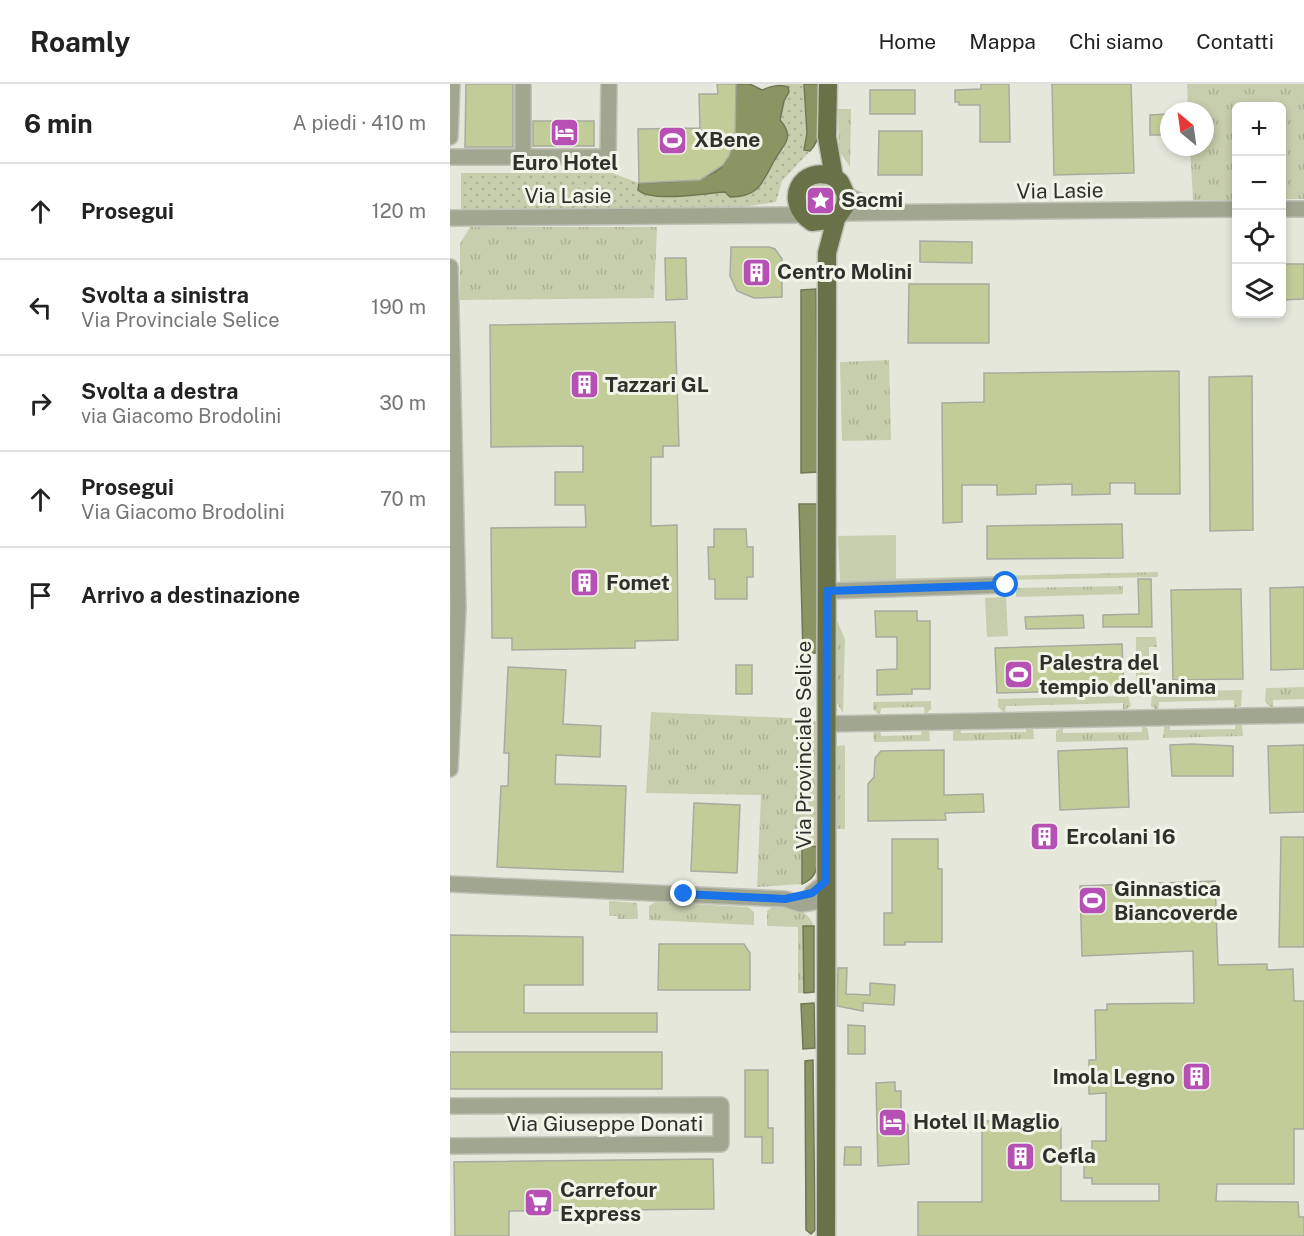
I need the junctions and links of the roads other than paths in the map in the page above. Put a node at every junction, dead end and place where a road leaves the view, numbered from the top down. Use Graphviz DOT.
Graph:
graph roads {
  1 [pos="452,84"];
  2 [pos="523,84"];
  3 [pos="609,84"];
  4 [pos="828,84"];
  5 [pos="450,137"];
  6 [pos="827,137"];
  7 [pos="450,157"];
  8 [pos="523,158"];
  9 [pos="810,176"];
  10 [pos="834,177"];
  11 [pos="796,196"];
  12 [pos="841,209"];
  13 [pos="1286,209"];
  14 [pos="1304,209"];
  15 [pos="1232,210"];
  16 [pos="757,214"];
  17 [pos="450,218"];
  18 [pos="806,219"];
  19 [pos="827,253"];
  20 [pos="450,267"];
  21 [pos="1006,585"];
  22 [pos="827,591"];
  23 [pos="1304,715"];
  24 [pos="827,724"];
  25 [pos="450,769"];
  26 [pos="450,884"];
  27 [pos="822,899"];
  28 [pos="450,1106"];
  29 [pos="450,1146"];
  30 [pos="826,1236"];
  1 -- 5 [label="street"];
  2 -- 8 [label="street"];
  3 -- 8 [label="street"];
  4 -- 6 [label="main road"];
  6 -- 9 [label="main road"];
  6 -- 10 [label="main road"];
  7 -- 8 [label="street"];
  9 -- 10 [label="main road"];
  9 -- 11 [label="main road"];
  10 -- 12 [label="main road"];
  11 -- 16 [label="street, Via Lasie"];
  11 -- 18 [label="main road, Via Provinciale Selice"];
  12 -- 15 [label="street, Via Lasie"];
  12 -- 18 [label="main road"];
  12 -- 19 [label="main road, Via Provinciale Selice"];
  13 -- 14 [label="street"];
  16 -- 17 [label="street, Via Lasie"];
  16 -- 18 [label="street, Via Lasie"];
  18 -- 19 [label="main road, Via Provinciale Selice"];
  19 -- 22 [label="main road, Via Provinciale Selice"];
  20 -- 25 [label="street"];
  21 -- 22 [label="street"];
  22 -- 24 [label="main road, Via Provinciale Selice"];
  23 -- 24 [label="street"];
  24 -- 27 [label="main road, Via Provinciale Selice"];
  26 -- 27 [label="street"];
  27 -- 30 [label="main road, Via Provinciale Selice"];
  28 -- 29 [label="street, Via Giuseppe Donati"];
}
